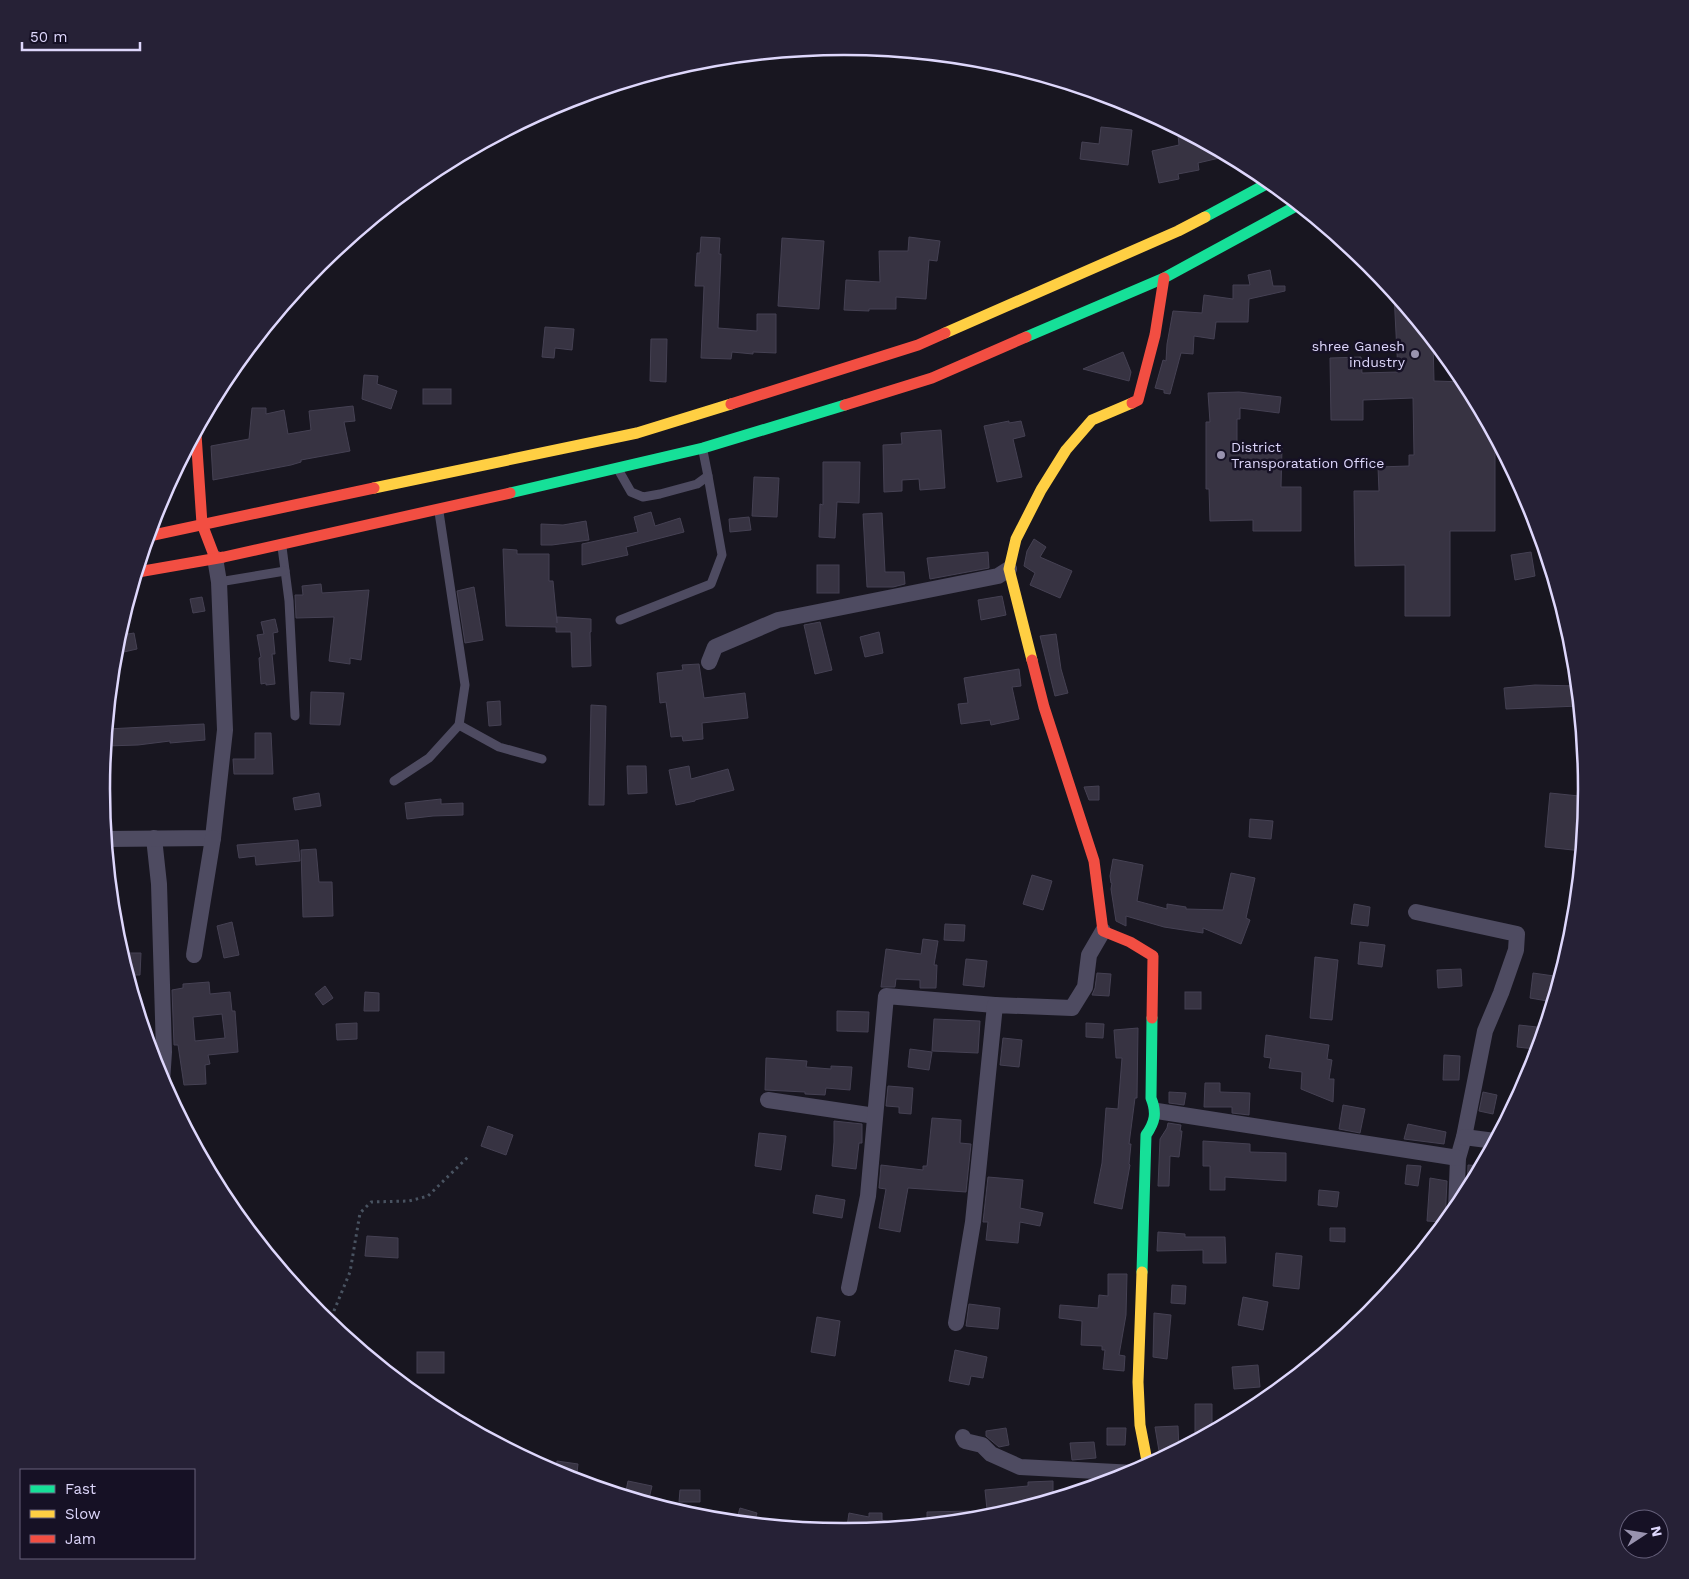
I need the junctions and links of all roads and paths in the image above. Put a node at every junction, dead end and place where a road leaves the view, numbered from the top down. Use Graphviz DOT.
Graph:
graph roads {
  1 [pos="1263,186"];
  2 [pos="1293,208"];
  3 [pos="1164,278"];
  4 [pos="197,444"];
  5 [pos="703,448"];
  6 [pos="617,468"];
  7 [pos="708,476"];
  8 [pos="438,510"];
  9 [pos="202,524"];
  10 [pos="156,534"];
  11 [pos="282,544"];
  12 [pos="214,558"];
  13 [pos="1009,569"];
  14 [pos="144,571"];
  15 [pos="285,571"];
  16 [pos="218,582"];
  17 [pos="620,620"];
  18 [pos="709,662"];
  19 [pos="295,716"];
  20 [pos="459,725"];
  21 [pos="542,759"];
  22 [pos="394,781"];
  23 [pos="154,838"];
  24 [pos="214,838"];
  25 [pos="112,839"];
  26 [pos="1416,912"];
  27 [pos="1103,931"];
  28 [pos="194,954"];
  29 [pos="995,1005"];
  30 [pos="163,1062"];
  31 [pos="768,1100"];
  32 [pos="1157,1111"];
  33 [pos="875,1116"];
  34 [pos="1464,1137"];
  35 [pos="1490,1140"];
  36 [pos="470,1155"];
  37 [pos="1458,1158"];
  38 [pos="1457,1196"];
  39 [pos="849,1288"];
  40 [pos="332,1316"];
  41 [pos="956,1323"];
  42 [pos="963,1437"];
  43 [pos="1147,1458"];
  44 [pos="1115,1472"];
  1 -- 9 [label="main road"];
  2 -- 3 [label="main road"];
  3 -- 5 [label="main road"];
  3 -- 13 [label="main road"];
  4 -- 9 [label="main road"];
  5 -- 6 [label="main road"];
  5 -- 7 [label="lane"];
  6 -- 7 [label="lane"];
  6 -- 8 [label="main road"];
  7 -- 17 [label="lane"];
  8 -- 11 [label="main road"];
  8 -- 20 [label="lane"];
  9 -- 10 [label="main road"];
  9 -- 12 [label="main road"];
  11 -- 12 [label="main road"];
  11 -- 15 [label="lane"];
  12 -- 14 [label="main road"];
  12 -- 16 [label="street"];
  13 -- 18 [label="street"];
  13 -- 27 [label="main road"];
  15 -- 16 [label="lane"];
  15 -- 19 [label="lane"];
  16 -- 24 [label="street"];
  20 -- 21 [label="lane"];
  20 -- 22 [label="lane"];
  23 -- 24 [label="street"];
  23 -- 25 [label="street"];
  23 -- 30 [label="street"];
  24 -- 28 [label="street"];
  26 -- 34 [label="street"];
  27 -- 29 [label="street"];
  27 -- 32 [label="main road"];
  29 -- 33 [label="street"];
  29 -- 41 [label="street"];
  31 -- 33 [label="street"];
  32 -- 37 [label="street"];
  32 -- 43 [label="main road"];
  33 -- 39 [label="street"];
  34 -- 35 [label="street"];
  34 -- 37 [label="street"];
  36 -- 40 [label="path"];
  37 -- 38 [label="street"];
  42 -- 44 [label="street"];
}
